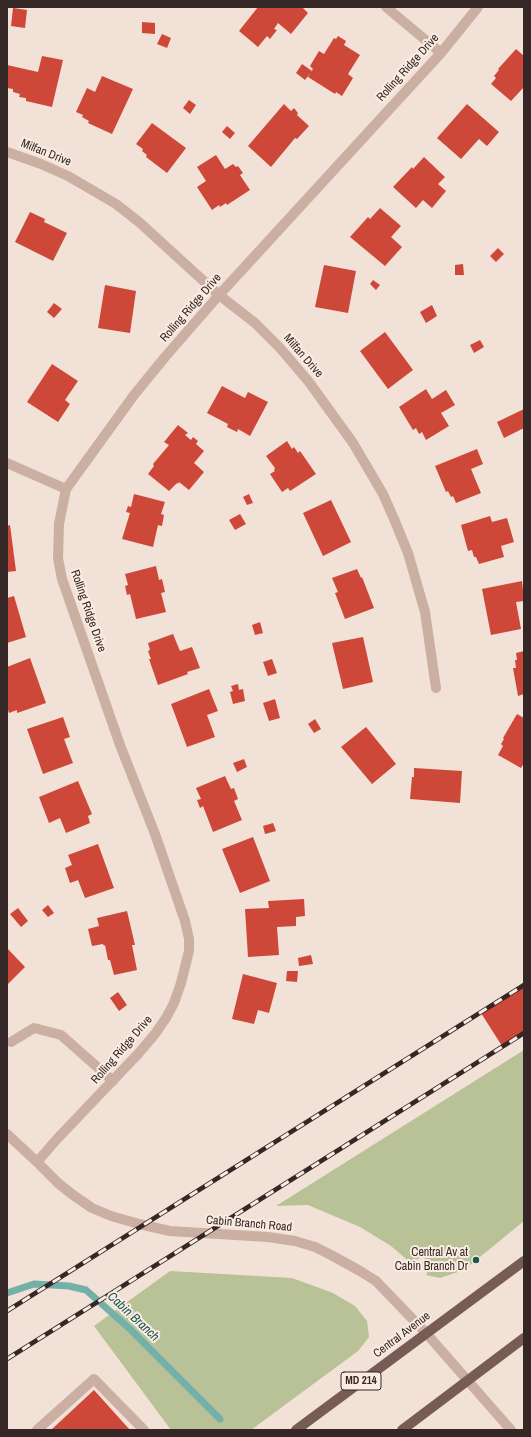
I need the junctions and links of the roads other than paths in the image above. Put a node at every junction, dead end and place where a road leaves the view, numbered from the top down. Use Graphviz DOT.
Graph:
graph roads {
  1 [pos="386,7"];
  2 [pos="478,7"];
  3 [pos="440,53"];
  4 [pos="7,152"];
  5 [pos="219,295"];
  6 [pos="7,463"];
  7 [pos="66,489"];
  8 [pos="436,688"];
  9 [pos="11,1042"];
  10 [pos="113,1081"];
  11 [pos="7,1134"];
  12 [pos="37,1162"];
  13 [pos="524,1261"];
  14 [pos="426,1333"];
  15 [pos="524,1338"];
  16 [pos="467,1380"];
  17 [pos="37,1430"];
  18 [pos="144,1430"];
  19 [pos="296,1430"];
  20 [pos="402,1430"];
  21 [pos="511,1430"];
  1 -- 3 [label="street"];
  2 -- 3 [label="street, Rolling Ridge Drive"];
  3 -- 5 [label="street, Rolling Ridge Drive"];
  4 -- 5 [label="street, Milfan Drive"];
  5 -- 7 [label="street, Rolling Ridge Drive"];
  5 -- 8 [label="street, Milfan Drive"];
  6 -- 7 [label="street"];
  7 -- 10 [label="street, Rolling Ridge Drive"];
  9 -- 10 [label="street"];
  10 -- 12 [label="street, Rolling Ridge Drive"];
  11 -- 12 [label="street, Cabin Branch Road"];
  12 -- 14 [label="street, Cabin Branch Road"];
  13 -- 14 [label="main road, Central Avenue / MD 214"];
  14 -- 16 [label="street, Cabin Branch Road"];
  14 -- 19 [label="main road, Central Avenue / MD 214"];
  15 -- 16 [label="main road"];
  16 -- 20 [label="main road"];
  16 -- 21 [label="street, Cabin Branch Road"];
  17 -- 18 [label="street"];
}
